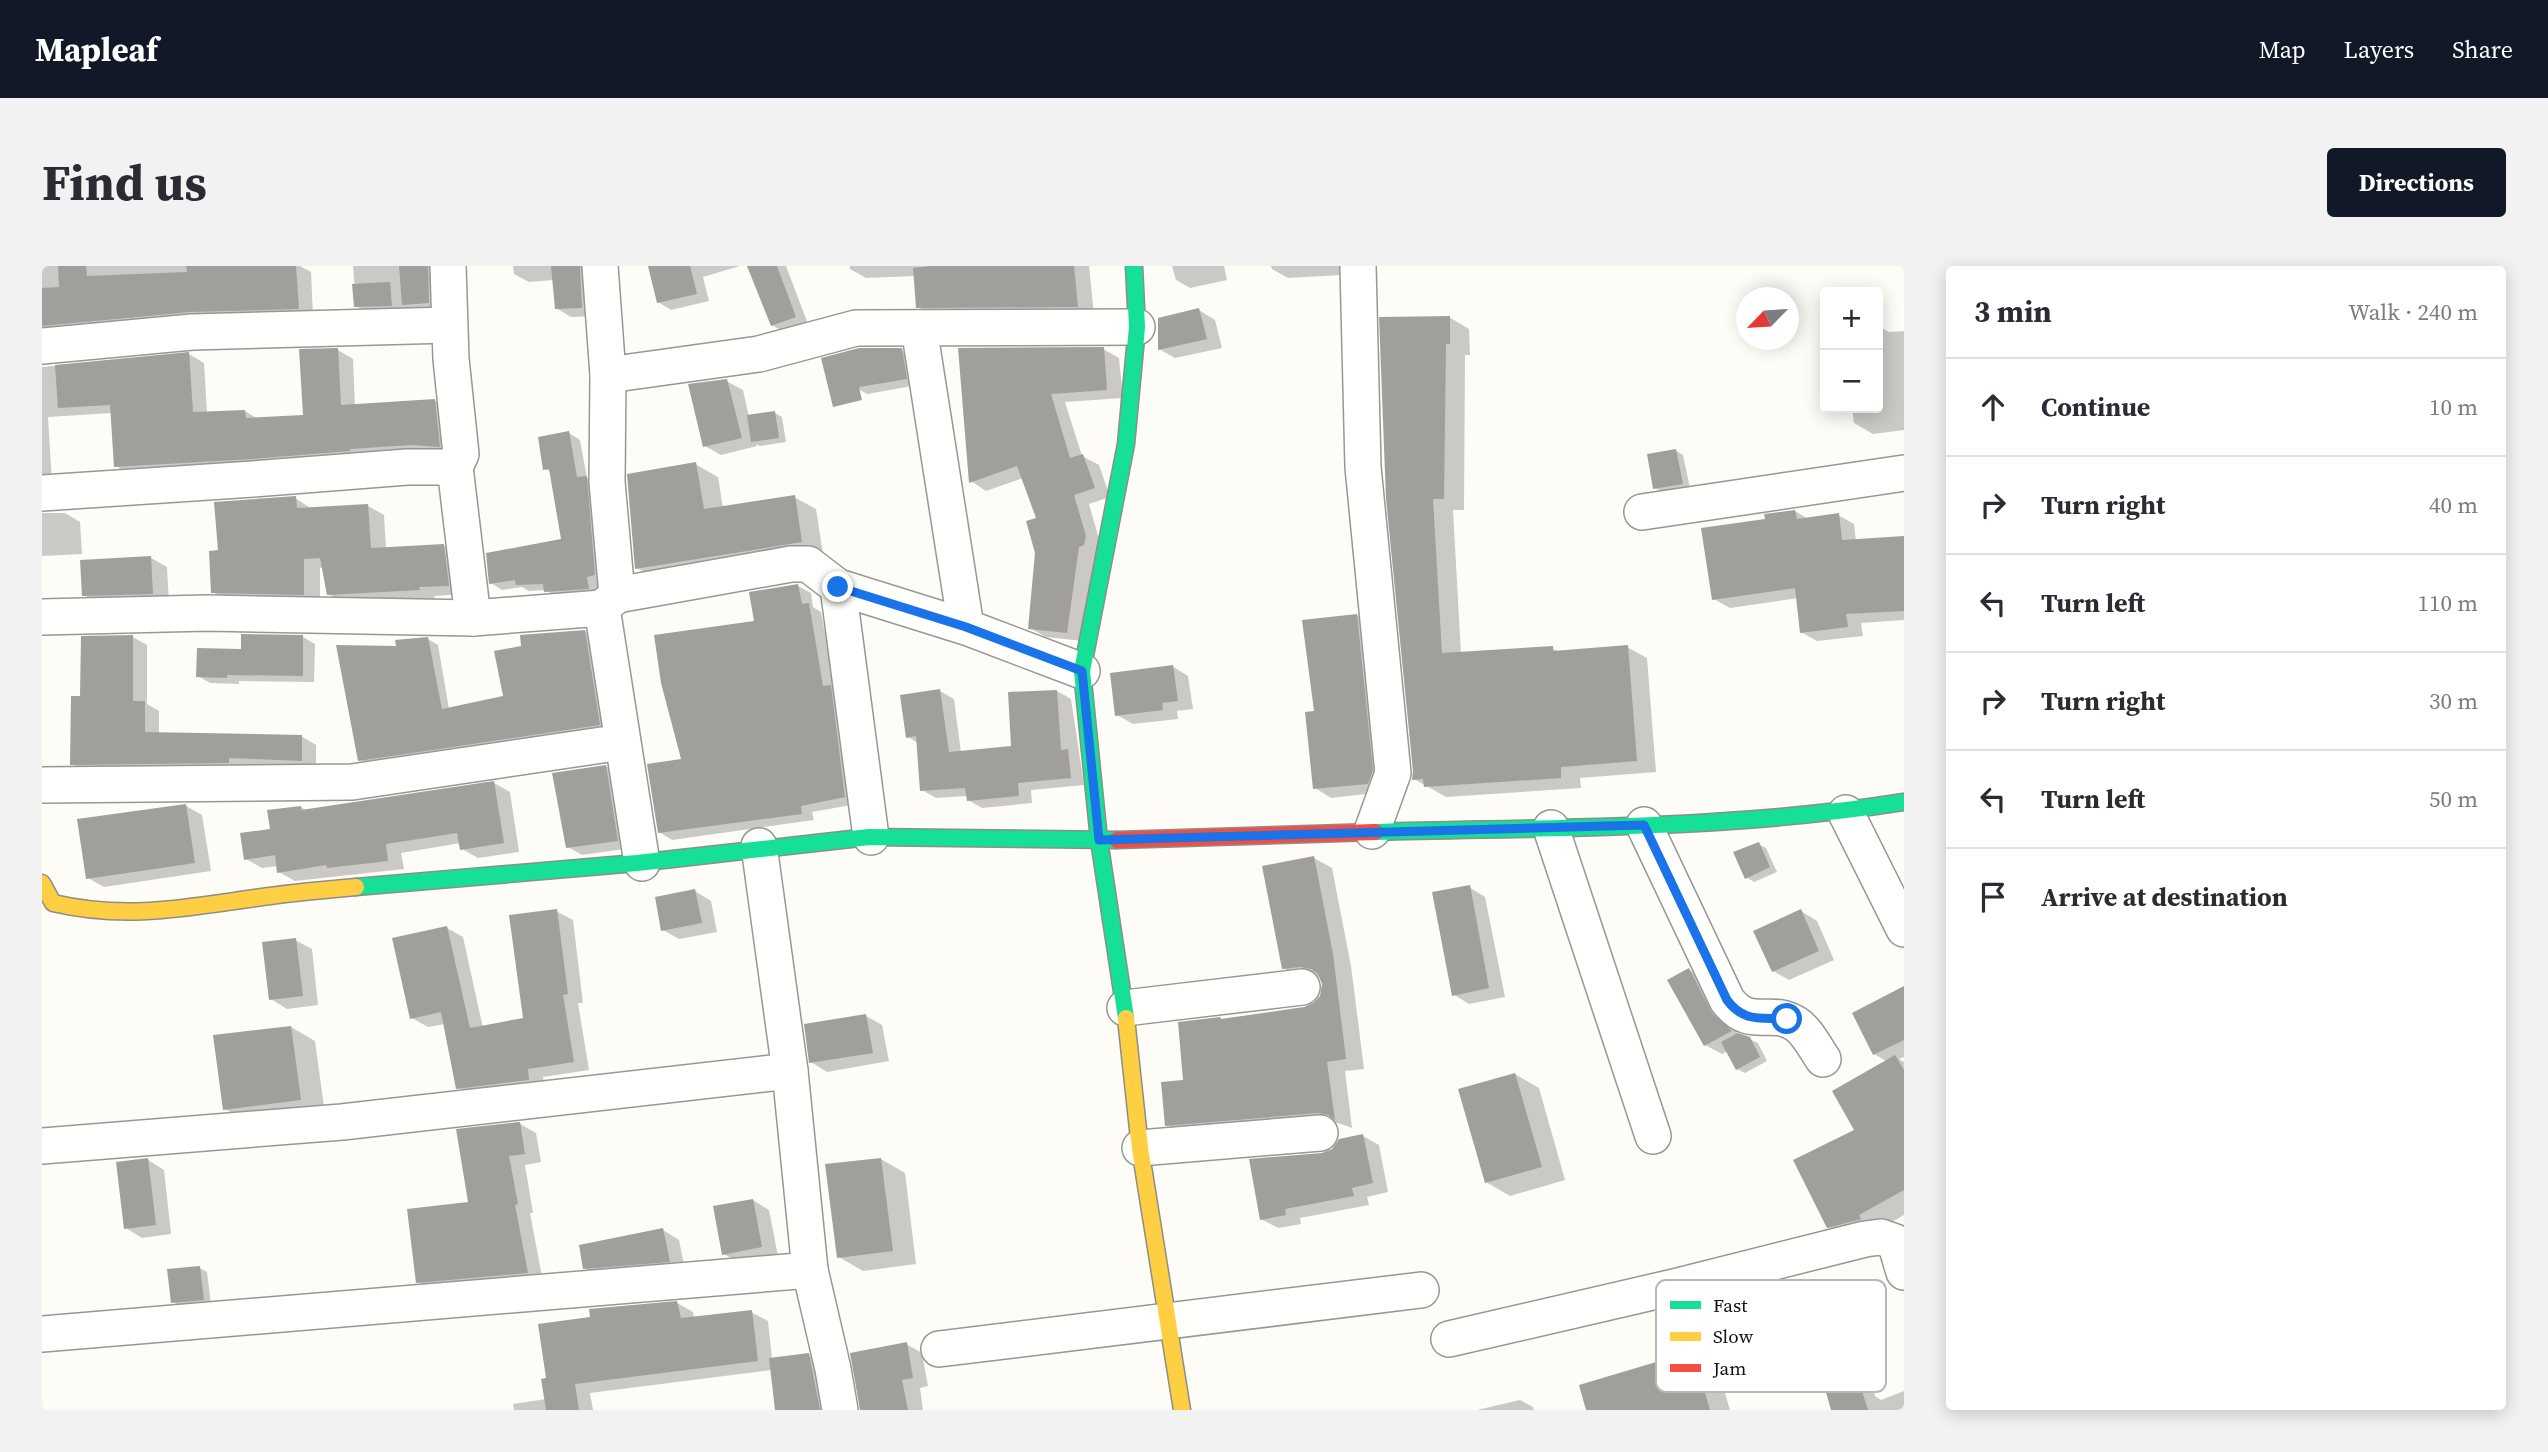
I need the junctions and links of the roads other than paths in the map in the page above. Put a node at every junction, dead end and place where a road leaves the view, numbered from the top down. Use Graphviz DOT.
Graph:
graph roads {
  1 [pos="448,266"];
  2 [pos="600,266"];
  3 [pos="1134,266"];
  4 [pos="1357,266"];
  5 [pos="449,325"];
  6 [pos="1137,327"];
  7 [pos="919,328"];
  8 [pos="42,346"];
  9 [pos="608,375"];
  10 [pos="455,467"];
  11 [pos="1904,473"];
  12 [pos="42,493"];
  13 [pos="1642,512"];
  14 [pos="838,587"];
  15 [pos="609,601"];
  16 [pos="42,617"];
  17 [pos="473,618"];
  18 [pos="966,627"];
  19 [pos="1082,671"];
  20 [pos="622,742"];
  21 [pos="42,785"];
  22 [pos="1904,802"];
  23 [pos="1846,813"];
  24 [pos="1644,825"];
  25 [pos="1551,828"];
  26 [pos="1372,831"];
  27 [pos="871,837"];
  28 [pos="1099,840"];
  29 [pos="759,846"];
  30 [pos="642,863"];
  31 [pos="44,894"];
  32 [pos="1904,929"];
  33 [pos="1302,987"];
  34 [pos="1125,1008"];
  35 [pos="1823,1059"];
  36 [pos="790,1071"];
  37 [pos="1320,1133"];
  38 [pos="1653,1136"];
  39 [pos="42,1146"];
  40 [pos="1140,1148"];
  41 [pos="810,1270"];
  42 [pos="1904,1272"];
  43 [pos="1702,1280"];
  44 [pos="1421,1290"];
  45 [pos="1656,1291"];
  46 [pos="1168,1320"];
  47 [pos="42,1334"];
  48 [pos="1449,1339"];
  49 [pos="939,1349"];
  50 [pos="840,1410"];
  51 [pos="1182,1410"];
  1 -- 5 [label="street"];
  2 -- 9 [label="street"];
  3 -- 6 [label="main road"];
  4 -- 26 [label="street"];
  5 -- 8 [label="street"];
  5 -- 10 [label="street"];
  6 -- 7 [label="street"];
  6 -- 19 [label="main road"];
  7 -- 9 [label="street"];
  7 -- 18 [label="street"];
  9 -- 15 [label="street"];
  10 -- 12 [label="street"];
  10 -- 17 [label="street"];
  11 -- 13 [label="street"];
  14 -- 15 [label="street"];
  14 -- 18 [label="street"];
  14 -- 27 [label="street"];
  15 -- 17 [label="street"];
  15 -- 20 [label="street"];
  16 -- 17 [label="street"];
  18 -- 19 [label="street"];
  19 -- 28 [label="main road"];
  20 -- 21 [label="street"];
  20 -- 30 [label="street"];
  22 -- 23 [label="main road"];
  23 -- 24 [label="main road"];
  23 -- 32 [label="street"];
  24 -- 25 [label="main road"];
  24 -- 35 [label="street"];
  25 -- 26 [label="main road"];
  25 -- 38 [label="street"];
  26 -- 28 [label="main road"];
  27 -- 28 [label="main road"];
  27 -- 29 [label="main road"];
  28 -- 34 [label="main road"];
  29 -- 30 [label="main road"];
  29 -- 36 [label="street"];
  30 -- 31 [label="main road"];
  33 -- 34 [label="street"];
  34 -- 40 [label="main road"];
  36 -- 39 [label="street"];
  36 -- 41 [label="street"];
  37 -- 40 [label="street"];
  40 -- 46 [label="main road"];
  41 -- 47 [label="street"];
  41 -- 50 [label="street"];
  42 -- 43 [label="street"];
  44 -- 46 [label="street"];
  45 -- 48 [label="street"];
  46 -- 49 [label="street"];
  46 -- 51 [label="main road"];
}
